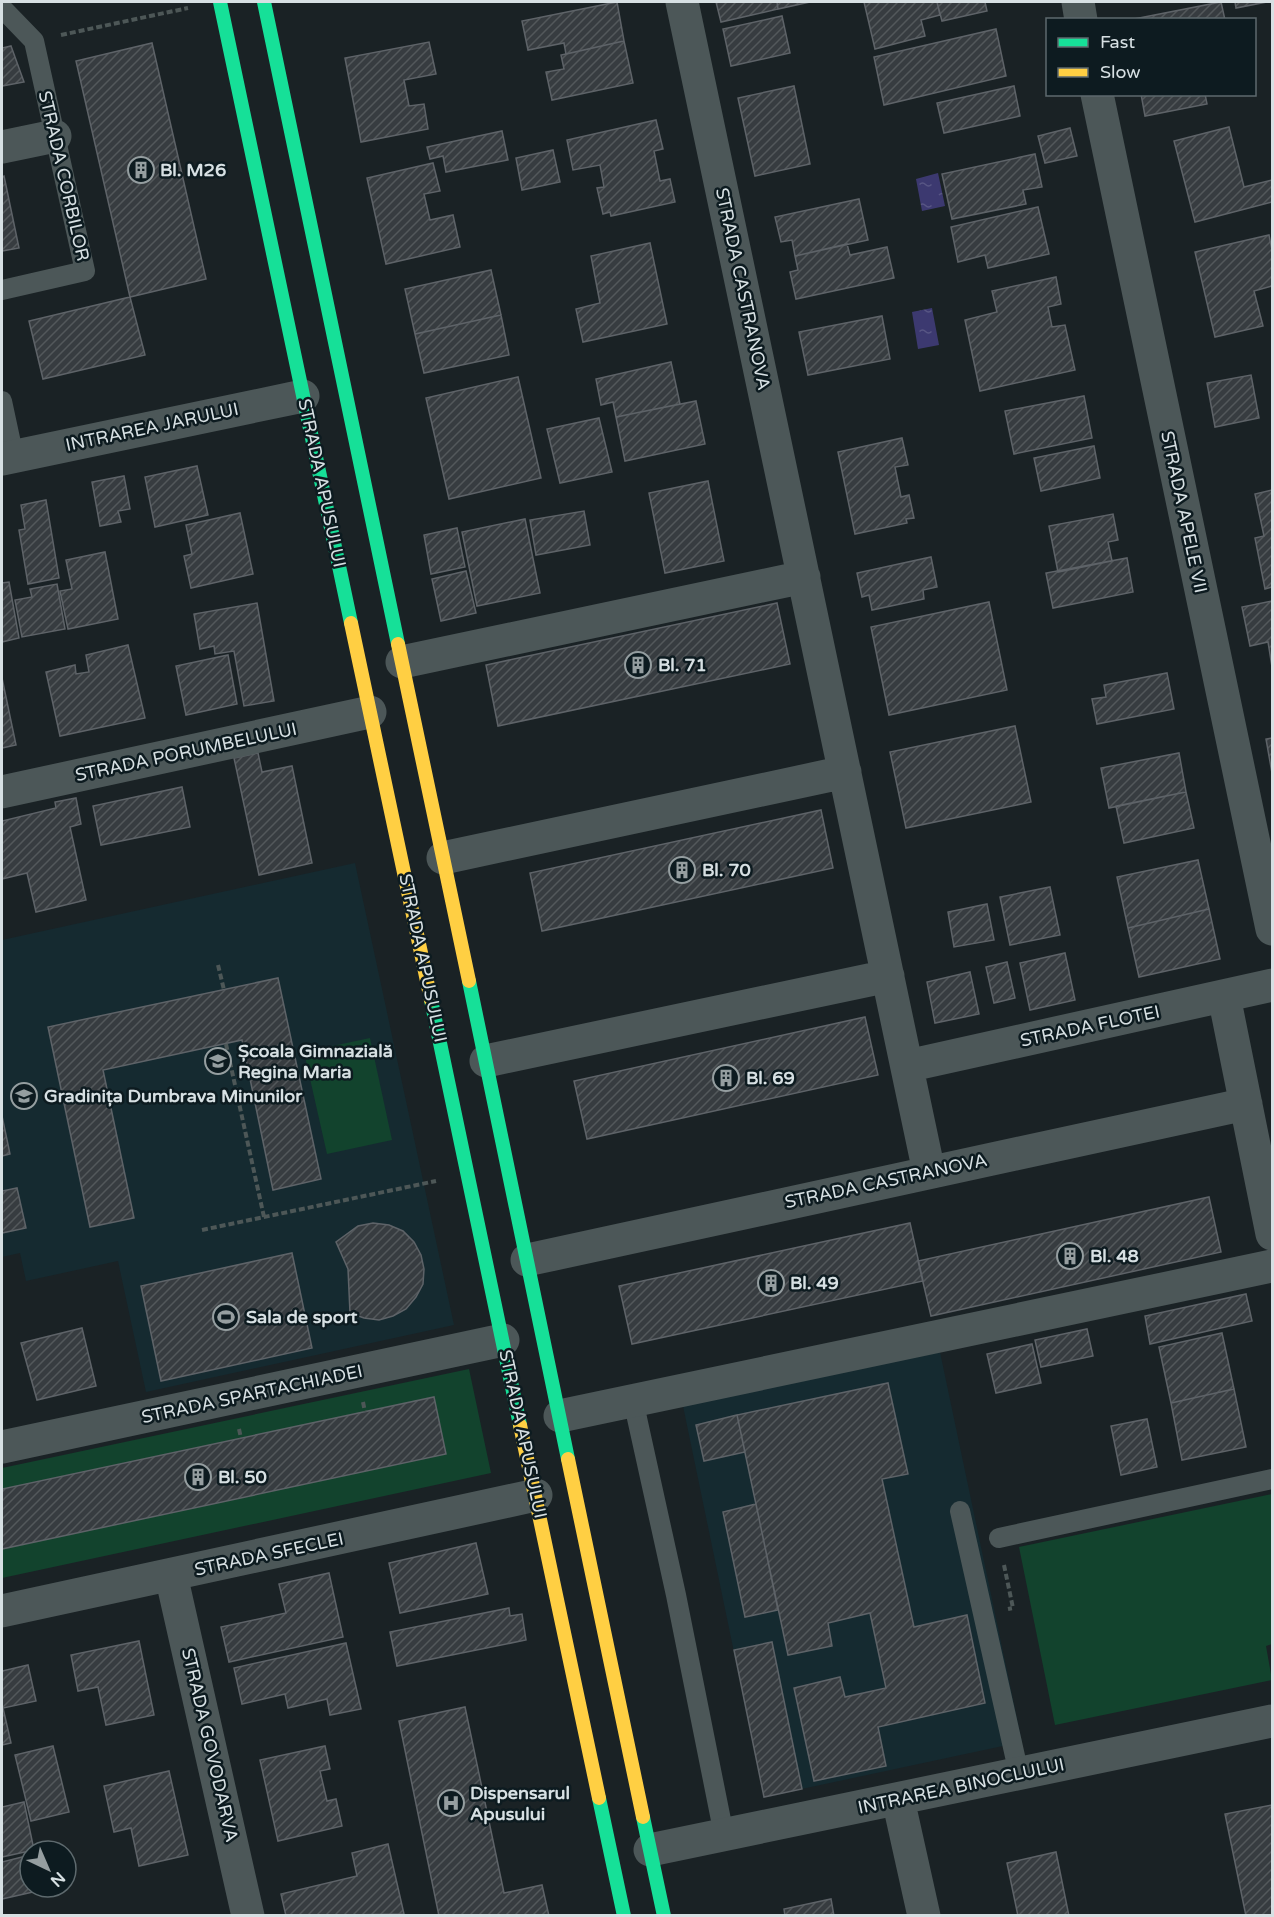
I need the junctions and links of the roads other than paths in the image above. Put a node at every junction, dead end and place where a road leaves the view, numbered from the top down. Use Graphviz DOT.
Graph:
graph roads {
  1 [pos="220,2"];
  2 [pos="264,2"];
  3 [pos="682,2"];
  4 [pos="1078,2"];
  5 [pos="2,8"];
  6 [pos="1081,18"];
  7 [pos="1097,96"];
  8 [pos="55,136"];
  9 [pos="2,147"];
  10 [pos="2,290"];
  11 [pos="303,396"];
  12 [pos="2,401"];
  13 [pos="8,458"];
  14 [pos="804,577"];
  15 [pos="382,667"];
  16 [pos="370,712"];
  17 [pos="845,772"];
  18 [pos="2,792"];
  19 [pos="424,862"];
  20 [pos="1272,929"];
  21 [pos="888,976"];
  22 [pos="1272,985"];
  23 [pos="1224,996"];
  24 [pos="486,1061"];
  25 [pos="907,1066"];
  26 [pos="1246,1104"];
  27 [pos="929,1172"];
  28 [pos="1272,1234"];
  29 [pos="527,1260"];
  30 [pos="1272,1266"];
  31 [pos="503,1340"];
  32 [pos="633,1401"];
  33 [pos="540,1420"];
  34 [pos="2,1447"];
  35 [pos="1272,1479"];
  36 [pos="556,1492"];
  37 [pos="960,1511"];
  38 [pos="999,1538"];
  39 [pos="171,1575"];
  40 [pos="2,1611"];
  41 [pos="1272,1721"];
  42 [pos="1019,1774"];
  43 [pos="898,1799"];
  44 [pos="724,1835"];
  45 [pos="631,1854"];
  46 [pos="249,1916"];
  47 [pos="624,1916"];
  48 [pos="664,1916"];
  49 [pos="924,1916"];
  1 -- 11 [label="main road, STRADA APUSULUI"];
  2 -- 15 [label="main road, STRADA APUSULUI"];
  3 -- 14 [label="street, STRADA CASTRANOVA"];
  4 -- 6 [label="street"];
  5 -- 8 [label="lane, STRADA CORBILOR"];
  7 -- 20 [label="street, STRADA APELE VII"];
  8 -- 9 [label="street"];
  8 -- 10 [label="lane, STRADA CORBILOR"];
  11 -- 13 [label="street, INTRAREA JARULUI"];
  11 -- 15 [label="main road, STRADA APUSULUI"];
  12 -- 13 [label="lane"];
  14 -- 15 [label="street"];
  14 -- 17 [label="street, STRADA CASTRANOVA"];
  15 -- 16 [label="main road, STRADA APUSULUI"];
  15 -- 19 [label="main road, STRADA APUSULUI"];
  16 -- 18 [label="street, STRADA PORUMBELULUI"];
  16 -- 19 [label="main road, STRADA APUSULUI"];
  17 -- 19 [label="street"];
  17 -- 21 [label="street, STRADA CASTRANOVA"];
  19 -- 24 [label="main road, STRADA APUSULUI"];
  19 -- 31 [label="main road, STRADA APUSULUI"];
  21 -- 24 [label="street"];
  21 -- 25 [label="street, STRADA CASTRANOVA"];
  22 -- 23 [label="street, STRADA FLOTEI"];
  23 -- 25 [label="street, STRADA FLOTEI"];
  23 -- 26 [label="street"];
  24 -- 29 [label="main road, STRADA APUSULUI"];
  25 -- 27 [label="street, STRADA CASTRANOVA"];
  26 -- 27 [label="street, STRADA CASTRANOVA"];
  26 -- 28 [label="street"];
  27 -- 29 [label="street, STRADA CASTRANOVA"];
  29 -- 33 [label="main road, STRADA APUSULUI"];
  30 -- 32 [label="street"];
  31 -- 33 [label="main road, STRADA APUSULUI"];
  31 -- 34 [label="street, STRADA SPARTACHIADEI"];
  32 -- 33 [label="street"];
  32 -- 44 [label="lane"];
  33 -- 36 [label="main road, STRADA APUSULUI"];
  33 -- 36 [label="main road, STRADA APUSULUI"];
  35 -- 38 [label="lane"];
  36 -- 39 [label="street, STRADA SFECLEI"];
  36 -- 45 [label="main road, STRADA APUSULUI"];
  36 -- 45 [label="main road, STRADA APUSULUI"];
  37 -- 42 [label="lane"];
  39 -- 40 [label="street, STRADA SFECLEI"];
  39 -- 46 [label="street, STRADA GOVODARVA"];
  41 -- 42 [label="street, INTRAREA BINOCLULUI"];
  42 -- 43 [label="street, INTRAREA BINOCLULUI"];
  43 -- 44 [label="street, INTRAREA BINOCLULUI"];
  43 -- 49 [label="street"];
  44 -- 45 [label="street, INTRAREA BINOCLULUI"];
  45 -- 47 [label="main road, STRADA APUSULUI"];
  45 -- 48 [label="main road, STRADA APUSULUI"];
}
